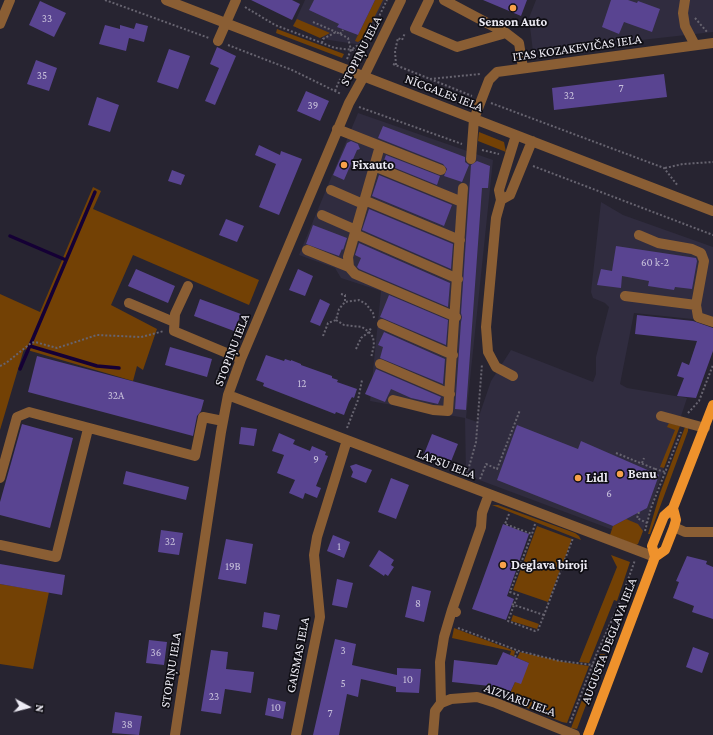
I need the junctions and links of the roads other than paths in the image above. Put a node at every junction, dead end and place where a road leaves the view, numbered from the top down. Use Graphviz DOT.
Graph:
graph roads {
  1 [pos="10,0"];
  2 [pos="166,0"];
  3 [pos="401,0"];
  4 [pos="429,0"];
  5 [pos="444,0"];
  6 [pos="685,0"];
  7 [pos="236,1"];
  8 [pos="0,24"];
  9 [pos="226,24"];
  10 [pos="506,33"];
  11 [pos="218,41"];
  12 [pos="713,43"];
  13 [pos="694,45"];
  14 [pos="523,68"];
  15 [pos="364,76"];
  16 [pos="474,119"];
  17 [pos="337,129"];
  18 [pos="516,135"];
  19 [pos="532,141"];
  20 [pos="380,146"];
  21 [pos="471,159"];
  22 [pos="374,166"];
  23 [pos="441,170"];
  24 [pos="463,188"];
  25 [pos="331,190"];
  26 [pos="501,200"];
  27 [pos="364,202"];
  28 [pos="462,202"];
  29 [pos="713,211"];
  30 [pos="322,215"];
  31 [pos="355,232"];
  32 [pos="639,235"];
  33 [pos="460,240"];
  34 [pos="307,250"];
  35 [pos="349,267"];
  36 [pos="458,279"];
  37 [pos="188,286"];
  38 [pos="625,296"];
  39 [pos="129,303"];
  40 [pos="696,305"];
  41 [pos="456,317"];
  42 [pos="713,322"];
  43 [pos="382,324"];
  44 [pos="174,326"];
  45 [pos="453,355"];
  46 [pos="241,359"];
  47 [pos="380,364"];
  48 [pos="513,376"];
  49 [pos="450,394"];
  50 [pos="228,395"];
  51 [pos="393,400"];
  52 [pos="713,405"];
  53 [pos="661,416"];
  54 [pos="223,421"];
  55 [pos="704,428"];
  56 [pos="88,429"];
  57 [pos="345,439"];
  58 [pos="0,478"];
  59 [pos="489,494"];
  60 [pos="673,508"];
  61 [pos="674,528"];
  62 [pos="713,532"];
  63 [pos="0,545"];
  64 [pos="655,557"];
  65 [pos="441,703"];
  66 [pos="571,733"];
  67 [pos="175,735"];
  68 [pos="296,735"];
  69 [pos="433,735"];
  70 [pos="588,735"];
  1 -- 8 [label="street"];
  2 -- 9 [label="street, NĪCGALES IELA"];
  3 -- 15 [label="street, STOPIŅU IELA"];
  4 -- 10 [label="street"];
  5 -- 10 [label="street"];
  6 -- 13 [label="street"];
  7 -- 9 [label="street"];
  9 -- 11 [label="street"];
  9 -- 15 [label="street, NĪCGALES IELA"];
  10 -- 14 [label="street"];
  12 -- 13 [label="street, ITAS KOZAKEVIČAS IELA"];
  13 -- 14 [label="street, ITAS KOZAKEVIČAS IELA"];
  14 -- 16 [label="street, ITAS KOZAKEVIČAS IELA"];
  15 -- 16 [label="street, NĪCGALES IELA"];
  15 -- 17 [label="street, STOPIŅU IELA"];
  16 -- 18 [label="street, NĪCGALES IELA"];
  16 -- 21 [label="street, ITAS KOZAKEVIČAS IELA"];
  17 -- 20 [label="street"];
  17 -- 46 [label="street, STOPIŅU IELA"];
  18 -- 19 [label="street, NĪCGALES IELA"];
  18 -- 26 [label="street"];
  19 -- 26 [label="street"];
  19 -- 29 [label="street, NĪCGALES IELA"];
  20 -- 22 [label="street"];
  20 -- 23 [label="street"];
  22 -- 27 [label="street"];
  22 -- 28 [label="street"];
  24 -- 28 [label="street"];
  25 -- 27 [label="street"];
  26 -- 48 [label="street"];
  27 -- 31 [label="street"];
  27 -- 33 [label="street"];
  28 -- 33 [label="street"];
  30 -- 31 [label="street"];
  31 -- 35 [label="street"];
  31 -- 36 [label="street"];
  32 -- 40 [label="street"];
  33 -- 36 [label="street"];
  34 -- 35 [label="street"];
  35 -- 41 [label="street"];
  36 -- 41 [label="street"];
  37 -- 44 [label="street"];
  38 -- 40 [label="street"];
  39 -- 44 [label="street"];
  40 -- 42 [label="street"];
  41 -- 45 [label="street"];
  43 -- 45 [label="street"];
  44 -- 46 [label="street"];
  45 -- 49 [label="street"];
  46 -- 50 [label="street, STOPIŅU IELA"];
  47 -- 49 [label="street"];
  49 -- 51 [label="street"];
  50 -- 54 [label="street, STOPIŅU IELA"];
  50 -- 57 [label="street, LAPSU IELA"];
  52 -- 55 [label="main road, AUGUSTA DEGLAVA IELA"];
  53 -- 55 [label="street"];
  54 -- 56 [label="street"];
  54 -- 67 [label="street, STOPIŅU IELA"];
  55 -- 60 [label="main road, AUGUSTA DEGLAVA IELA"];
  56 -- 58 [label="street"];
  56 -- 63 [label="street"];
  57 -- 59 [label="street, LAPSU IELA"];
  57 -- 68 [label="street, GAISMAS IELA"];
  59 -- 64 [label="street, LAPSU IELA"];
  59 -- 65 [label="street"];
  60 -- 61 [label="main road, AUGUSTA DEGLAVA IELA"];
  60 -- 64 [label="main road, AUGUSTA DEGLAVA IELA"];
  61 -- 62 [label="street"];
  61 -- 64 [label="main road, AUGUSTA DEGLAVA IELA"];
  64 -- 70 [label="main road, AUGUSTA DEGLAVA IELA"];
  65 -- 66 [label="street, AIZVARU IELA"];
  65 -- 69 [label="street"];
}
